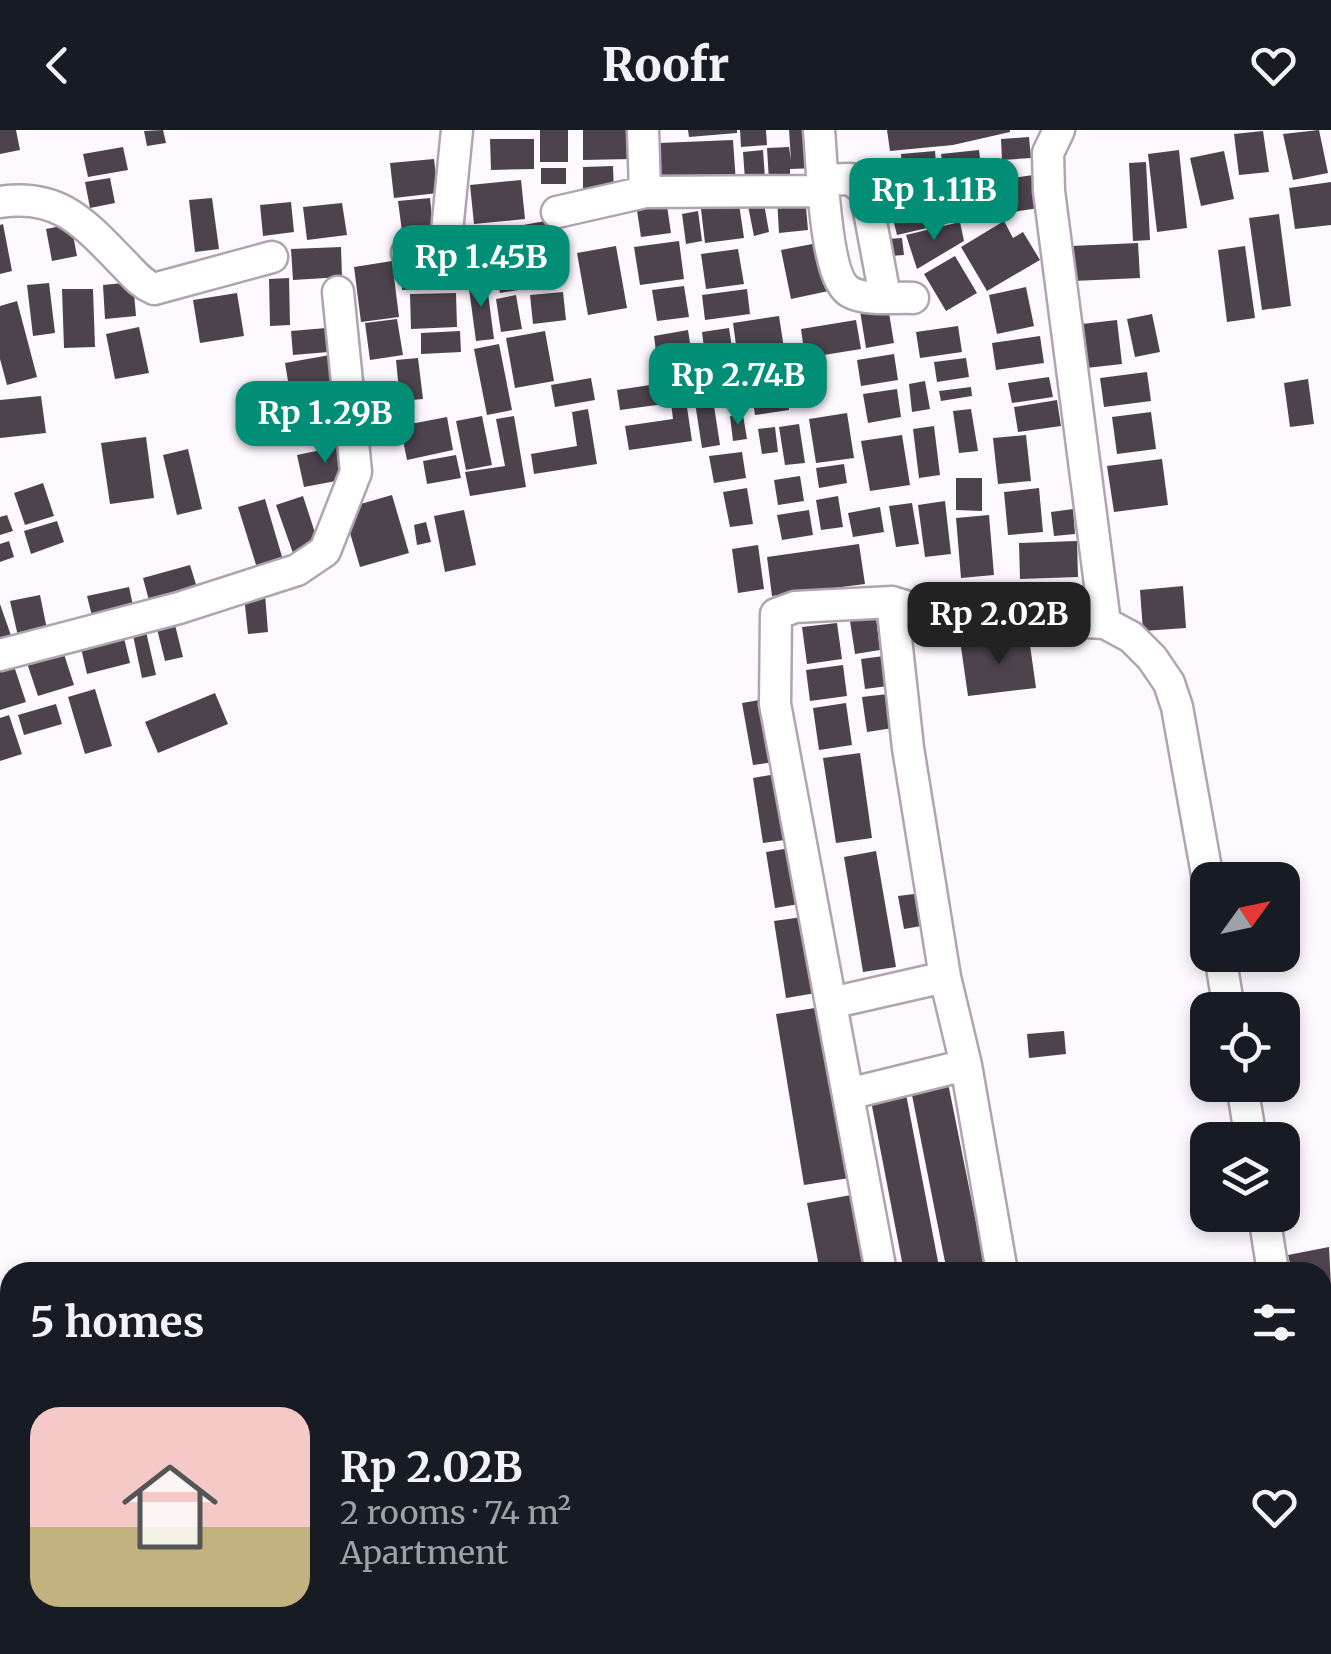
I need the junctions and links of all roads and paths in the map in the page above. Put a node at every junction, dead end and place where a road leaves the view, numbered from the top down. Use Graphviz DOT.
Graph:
graph roads {
  1 [pos="457,130"];
  2 [pos="643,130"];
  3 [pos="819,130"];
  4 [pos="1060,130"];
  5 [pos="824,186"];
  6 [pos="645,192"];
  7 [pos="0,202"];
  8 [pos="557,212"];
  9 [pos="407,253"];
  10 [pos="272,257"];
  11 [pos="338,292"];
  12 [pos="892,602"];
  13 [pos="1106,623"];
  14 [pos="0,656"];
  15 [pos="1205,862"];
  16 [pos="944,976"];
  17 [pos="831,1003"];
  18 [pos="966,1065"];
  19 [pos="848,1094"];
  20 [pos="1267,1232"];
  21 [pos="879,1262"];
  22 [pos="1000,1262"];
  23 [pos="1271,1262"];
  1 -- 9 [label="street"];
  2 -- 6 [label="street"];
  3 -- 5 [label="street"];
  4 -- 13 [label="street"];
  5 -- 5 [label="street"];
  5 -- 6 [label="street"];
  6 -- 8 [label="street"];
  7 -- 10 [label="street"];
  11 -- 14 [label="street"];
  12 -- 13 [label="street"];
  12 -- 16 [label="street"];
  12 -- 17 [label="street"];
  13 -- 15 [label="street"];
  16 -- 17 [label="street"];
  16 -- 18 [label="street"];
  17 -- 19 [label="street"];
  18 -- 19 [label="street"];
  18 -- 22 [label="street"];
  19 -- 21 [label="street"];
  20 -- 23 [label="street"];
}
